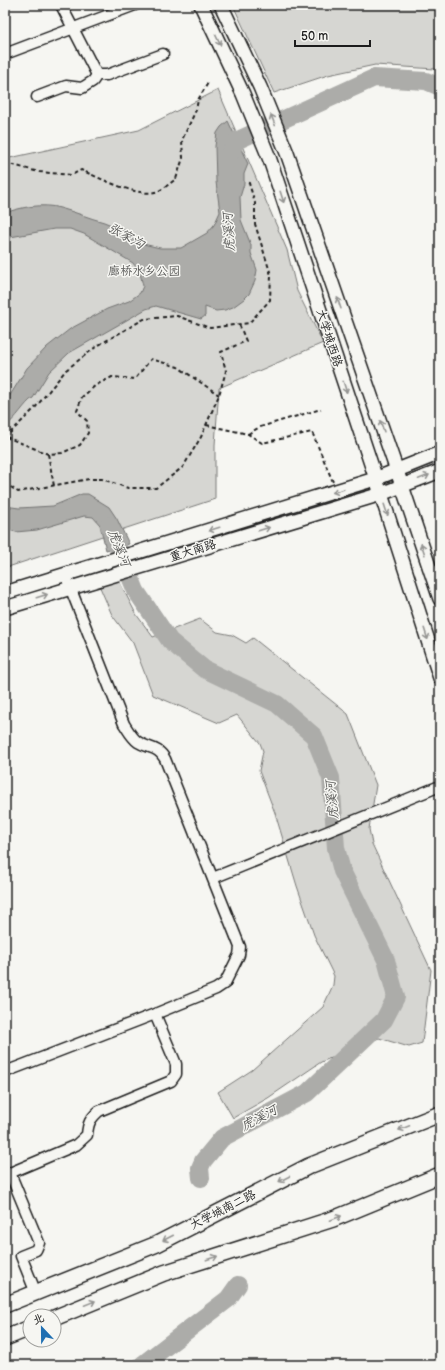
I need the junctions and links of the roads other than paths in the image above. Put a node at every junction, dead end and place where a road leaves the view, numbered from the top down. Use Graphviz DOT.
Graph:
graph roads {
  1 [pos="61,5"];
  2 [pos="135,5"];
  3 [pos="201,5"];
  4 [pos="221,5"];
  5 [pos="72,28"];
  6 [pos="5,54"];
  7 [pos="163,54"];
  8 [pos="97,75"];
  9 [pos="37,97"];
  10 [pos="440,453"];
  11 [pos="397,471"];
  12 [pos="440,471"];
  13 [pos="375,479"];
  14 [pos="402,486"];
  15 [pos="381,494"];
  16 [pos="66,575"];
  17 [pos="70,588"];
  18 [pos="5,593"];
  19 [pos="440,599"];
  20 [pos="5,608"];
  21 [pos="440,678"];
  22 [pos="440,786"];
  23 [pos="213,878"];
  24 [pos="155,1014"];
  25 [pos="5,1072"];
  26 [pos="440,1114"];
  27 [pos="8,1174"];
  28 [pos="440,1176"];
  29 [pos="36,1293"];
  30 [pos="5,1305"];
  31 [pos="62,1315"];
  32 [pos="22,1331"];
  33 [pos="5,1338"];
  1 -- 5 [label="street"];
  2 -- 5 [label="street"];
  3 -- 13 [label="main road, 大学城西路, one-way"];
  11 -- 4 [label="main road, 大学城西路, one-way"];
  5 -- 6 [label="street"];
  5 -- 8 [label="street"];
  7 -- 8 [label="street"];
  8 -- 9 [label="street"];
  10 -- 11 [label="main road, 重大南路"];
  11 -- 13 [label="main road, 重大南路"];
  11 -- 14 [label="main road, 大学城西路"];
  14 -- 12 [label="main road, 重大南路, one-way"];
  13 -- 15 [label="main road, 大学城西路"];
  13 -- 16 [label="main road, 重大南路, one-way"];
  14 -- 15 [label="main road, 重大南路"];
  19 -- 14 [label="main road, 大学城西路, one-way"];
  17 -- 15 [label="main road, 重大南路, one-way"];
  15 -- 21 [label="main road, 大学城西路, one-way"];
  16 -- 17 [label="street"];
  16 -- 18 [label="main road, 重大南路"];
  20 -- 17 [label="main road, 重大南路, one-way"];
  17 -- 23 [label="street"];
  22 -- 23 [label="street"];
  23 -- 24 [label="street"];
  24 -- 25 [label="street"];
  24 -- 27 [label="street"];
  26 -- 29 [label="highway, 大学城南二路, one-way"];
  27 -- 29 [label="street"];
  31 -- 28 [label="highway, one-way"];
  29 -- 30 [label="highway, 大学城南二路"];
  32 -- 33 [label="highway"];
}
